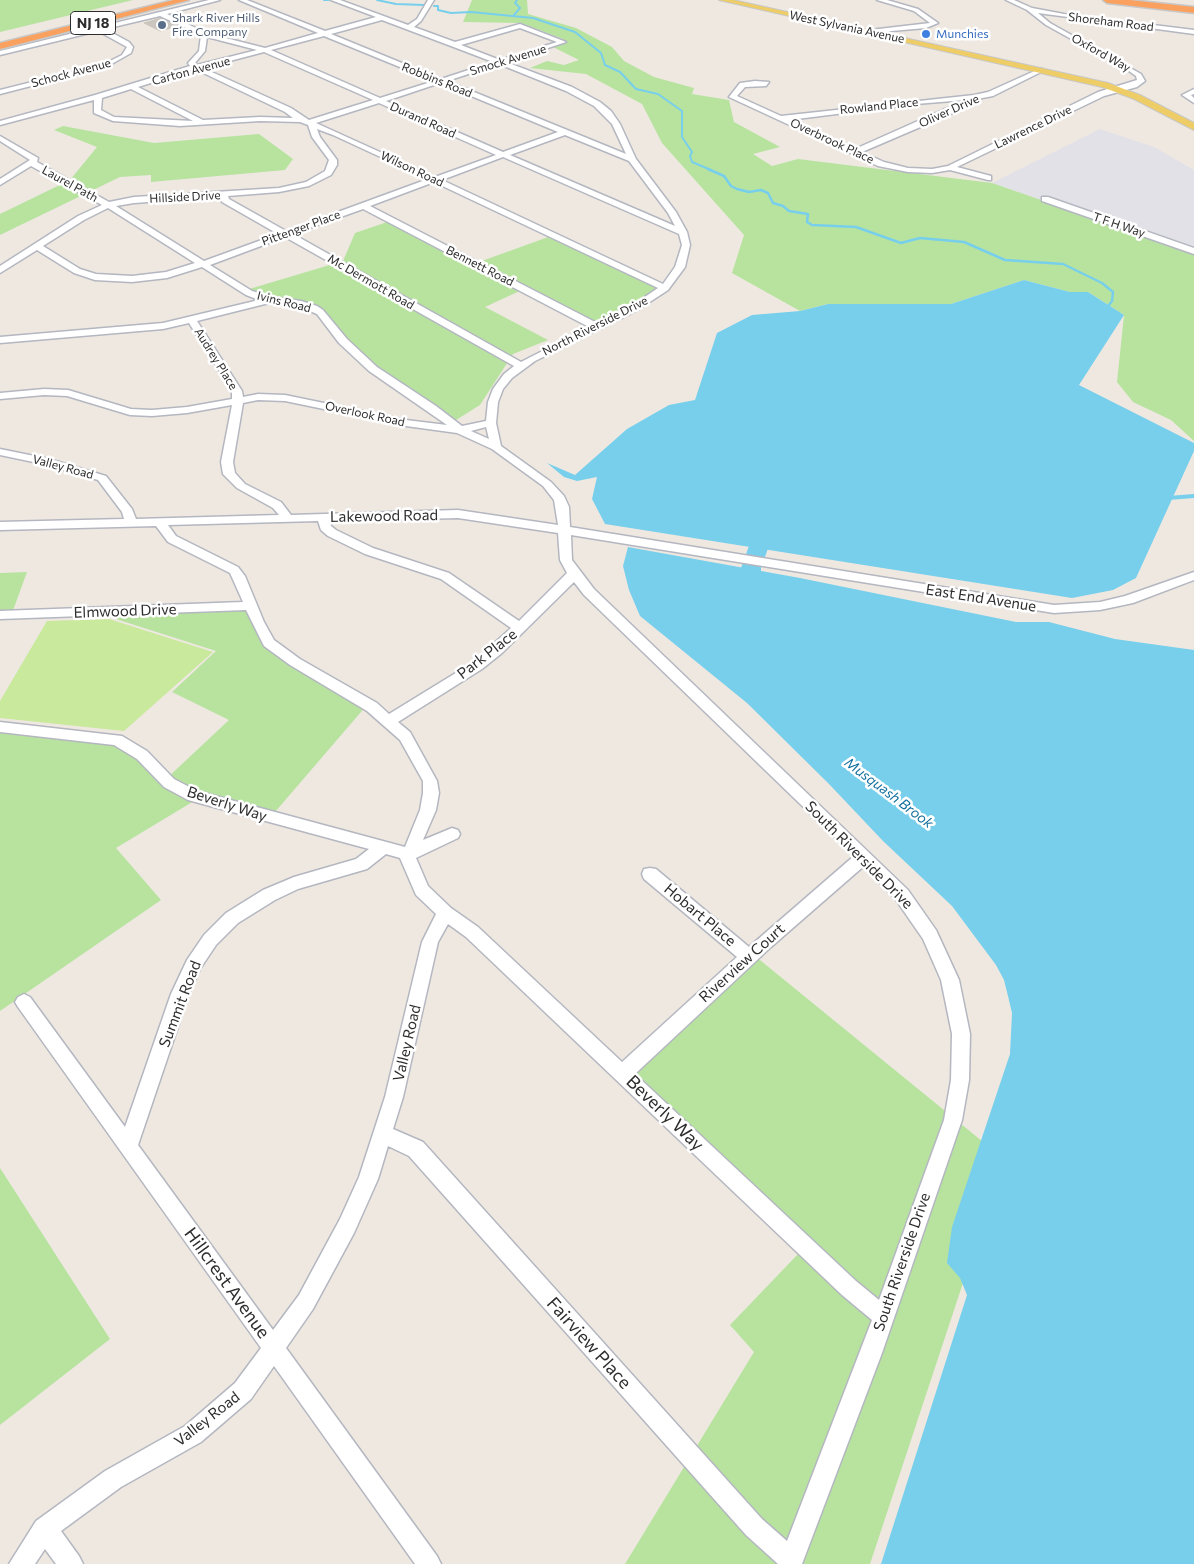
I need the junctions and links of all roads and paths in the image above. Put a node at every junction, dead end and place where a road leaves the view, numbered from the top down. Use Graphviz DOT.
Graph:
graph roads {
  1 [pos="152,0"];
  2 [pos="185,0"];
  3 [pos="217,0"];
  4 [pos="242,0"];
  5 [pos="334,0"];
  6 [pos="431,0"];
  7 [pos="723,0"];
  8 [pos="880,0"];
  9 [pos="1009,0"];
  10 [pos="1108,0"];
  11 [pos="1147,2"];
  12 [pos="1029,9"];
  13 [pos="1194,10"];
  14 [pos="162,14"];
  15 [pos="381,18"];
  16 [pos="409,27"];
  17 [pos="99,29"];
  18 [pos="870,32"];
  19 [pos="1194,32"];
  20 [pos="204,34"];
  21 [pos="324,34"];
  22 [pos="0,37"];
  23 [pos="453,45"];
  24 [pos="0,46"];
  25 [pos="265,50"];
  26 [pos="0,54"];
  27 [pos="500,63"];
  28 [pos="195,67"];
  29 [pos="1041,70"];
  30 [pos="440,81"];
  31 [pos="766,84"];
  32 [pos="133,87"];
  33 [pos="1116,88"];
  34 [pos="1194,90"];
  35 [pos="0,92"];
  36 [pos="98,97"];
  37 [pos="975,97"];
  38 [pos="378,101"];
  39 [pos="1194,101"];
  40 [pos="783,118"];
  41 [pos="0,123"];
  42 [pos="307,123"];
  43 [pos="204,124"];
  44 [pos="1194,127"];
  45 [pos="565,132"];
  46 [pos="0,138"];
  47 [pos="856,152"];
  48 [pos="503,155"];
  49 [pos="632,159"];
  50 [pos="32,163"];
  51 [pos="950,168"];
  52 [pos="988,178"];
  53 [pos="435,180"];
  54 [pos="0,182"];
  55 [pos="223,194"];
  56 [pos="1045,198"];
  57 [pos="108,205"];
  58 [pos="364,206"];
  59 [pos="683,232"];
  60 [pos="286,234"];
  61 [pos="37,246"];
  62 [pos="1194,251"];
  63 [pos="203,264"];
  64 [pos="1,268"];
  65 [pos="665,288"];
  66 [pos="269,300"];
  67 [pos="192,320"];
  68 [pos="597,327"];
  69 [pos="0,340"];
  70 [pos="521,366"];
  71 [pos="0,396"];
  72 [pos="238,400"];
  73 [pos="491,423"];
  74 [pos="460,430"];
  75 [pos="496,447"];
  76 [pos="0,452"];
  77 [pos="323,517"];
  78 [pos="287,518"];
  79 [pos="131,522"];
  80 [pos="159,522"];
  81 [pos="0,526"];
  82 [pos="564,530"];
  83 [pos="765,562"];
  84 [pos="574,574"];
  85 [pos="1194,576"];
  86 [pos="250,606"];
  87 [pos="0,615"];
  88 [pos="520,628"];
  89 [pos="390,720"];
  90 [pos="0,727"];
  91 [pos="452,834"];
  92 [pos="384,847"];
  93 [pos="409,854"];
  94 [pos="864,856"];
  95 [pos="650,874"];
  96 [pos="445,913"];
  97 [pos="749,957"];
  98 [pos="24,1002"];
  99 [pos="623,1073"];
  100 [pos="382,1133"];
  101 [pos="128,1147"];
  102 [pos="883,1316"];
  103 [pos="274,1349"];
  104 [pos="44,1529"];
  105 [pos="791,1562"];
  106 [pos="21,1564"];
  107 [pos="71,1564"];
  108 [pos="430,1564"];
  1 -- 22 [label="highway, NJ 18"];
  2 -- 24 [label="highway, NJ 18"];
  3 -- 14 [label="street"];
  4 -- 21 [label="street, Robbins Road"];
  5 -- 15 [label="street, North Riverside Drive"];
  6 -- 16 [label="street"];
  7 -- 18 [label="main road, West Sylvania Avenue"];
  8 -- 18 [label="street"];
  9 -- 12 [label="street, Oxford Way"];
  10 -- 11 [label="highway"];
  11 -- 13 [label="highway"];
  12 -- 19 [label="street, Shoreham Road"];
  12 -- 33 [label="street, Oxford Way"];
  14 -- 17 [label="street"];
  14 -- 20 [label="street, Durand Road"];
  15 -- 16 [label="street, North Riverside Drive"];
  15 -- 21 [label="street, Carton Avenue"];
  16 -- 23 [label="street, North Riverside Drive"];
  17 -- 26 [label="street"];
  17 -- 35 [label="street, Schock Avenue"];
  18 -- 29 [label="main road, West Sylvania Avenue"];
  20 -- 25 [label="street, Durand Road"];
  20 -- 28 [label="street"];
  21 -- 25 [label="street, Carton Avenue"];
  21 -- 30 [label="street, Robbins Road"];
  23 -- 27 [label="street, North Riverside Drive"];
  23 -- 27 [label="street, Smock Avenue"];
  25 -- 28 [label="street, Carton Avenue"];
  25 -- 38 [label="street, Durand Road"];
  27 -- 30 [label="street, Smock Avenue"];
  27 -- 49 [label="street, North Riverside Drive"];
  28 -- 32 [label="street, Carton Avenue"];
  28 -- 42 [label="street, Wilson Road"];
  29 -- 33 [label="main road, West Sylvania Avenue"];
  29 -- 37 [label="street, Oliver Drive"];
  30 -- 38 [label="street, Smock Avenue"];
  30 -- 45 [label="street, Robbins Road"];
  31 -- 40 [label="street, Overbrook Place"];
  32 -- 36 [label="street, Carton Avenue"];
  32 -- 43 [label="street"];
  33 -- 44 [label="main road, West Sylvania Avenue"];
  33 -- 51 [label="street, Lawrence Drive"];
  34 -- 39 [label="street"];
  36 -- 41 [label="street, Carton Avenue"];
  36 -- 43 [label="street"];
  37 -- 40 [label="street, Rowland Place"];
  37 -- 47 [label="street, Oliver Drive"];
  38 -- 42 [label="street, Smock Avenue"];
  38 -- 48 [label="street, Durand Road"];
  40 -- 47 [label="street, Overbrook Place"];
  42 -- 43 [label="street"];
  42 -- 53 [label="street, Wilson Road"];
  42 -- 55 [label="street, Hillside Drive"];
  45 -- 48 [label="street, Pittenger Place"];
  45 -- 49 [label="street, Robbins Road"];
  46 -- 50 [label="street, Laurel Path"];
  47 -- 51 [label="street, Overbrook Place"];
  48 -- 53 [label="street, Pittenger Place"];
  48 -- 59 [label="street, Durand Road"];
  49 -- 59 [label="street, North Riverside Drive"];
  50 -- 54 [label="street"];
  50 -- 57 [label="street, Laurel Path"];
  51 -- 52 [label="street"];
  53 -- 58 [label="street, Pittenger Place"];
  53 -- 65 [label="street, Wilson Road"];
  55 -- 57 [label="street, Hillside Drive"];
  55 -- 60 [label="street, Mc Dermott Road"];
  56 -- 62 [label="street, T F H Way"];
  57 -- 61 [label="street, Hillside Drive"];
  57 -- 63 [label="street, Ivins Road"];
  58 -- 60 [label="street, Pittenger Place"];
  58 -- 68 [label="street, Bennett Road"];
  59 -- 65 [label="street, North Riverside Drive"];
  60 -- 63 [label="street, Pittenger Place"];
  60 -- 70 [label="street, Mc Dermott Road"];
  61 -- 63 [label="street, Pittenger Place"];
  61 -- 64 [label="street, Hillside Drive"];
  63 -- 66 [label="street, Ivins Road"];
  65 -- 68 [label="street, North Riverside Drive"];
  66 -- 67 [label="street"];
  66 -- 74 [label="street, Ivins Road"];
  67 -- 69 [label="street"];
  67 -- 72 [label="street, Audrey Place"];
  68 -- 70 [label="street, North Riverside Drive"];
  70 -- 73 [label="street, North Riverside Drive"];
  71 -- 72 [label="street, Overlook Road"];
  72 -- 74 [label="street, Overlook Road"];
  72 -- 78 [label="street, Audrey Place"];
  73 -- 74 [label="street, Overlook Road"];
  73 -- 75 [label="street, North Riverside Drive"];
  74 -- 75 [label="street, Ivins Road"];
  75 -- 82 [label="street, South Riverside Drive"];
  76 -- 79 [label="street, Valley Road"];
  77 -- 78 [label="street, Lakewood Road"];
  77 -- 82 [label="street, Lakewood Road"];
  77 -- 88 [label="street"];
  78 -- 80 [label="street, Lakewood Road"];
  79 -- 80 [label="street, Lakewood Road"];
  79 -- 81 [label="street, Lakewood Road"];
  80 -- 86 [label="street"];
  82 -- 83 [label="street, Lakewood Road"];
  82 -- 84 [label="street, South Riverside Drive"];
  83 -- 85 [label="street, East End Avenue"];
  84 -- 88 [label="street, Park Place"];
  84 -- 94 [label="street, South Riverside Drive"];
  86 -- 87 [label="street, Elmwood Drive"];
  86 -- 89 [label="street"];
  88 -- 89 [label="street, Park Place"];
  89 -- 93 [label="street"];
  90 -- 92 [label="street, Beverly Way"];
  91 -- 93 [label="street"];
  92 -- 93 [label="street, Beverly Way"];
  92 -- 101 [label="street, Summit Road"];
  93 -- 96 [label="street"];
  94 -- 97 [label="street, Riverview Court"];
  94 -- 102 [label="street, South Riverside Drive"];
  95 -- 97 [label="street, Hobart Place"];
  96 -- 99 [label="street, Beverly Way"];
  96 -- 100 [label="street, Valley Road"];
  97 -- 99 [label="street, Riverview Court"];
  98 -- 101 [label="street, Hillcrest Avenue"];
  99 -- 102 [label="street, Beverly Way"];
  100 -- 103 [label="street, Valley Road"];
  100 -- 105 [label="street, Fairview Place"];
  101 -- 103 [label="street, Hillcrest Avenue"];
  102 -- 105 [label="street, South Riverside Drive"];
  103 -- 104 [label="street, Valley Road"];
  103 -- 108 [label="street, Hillcrest Avenue"];
  104 -- 106 [label="street, Valley Road"];
  104 -- 107 [label="street"];
}
